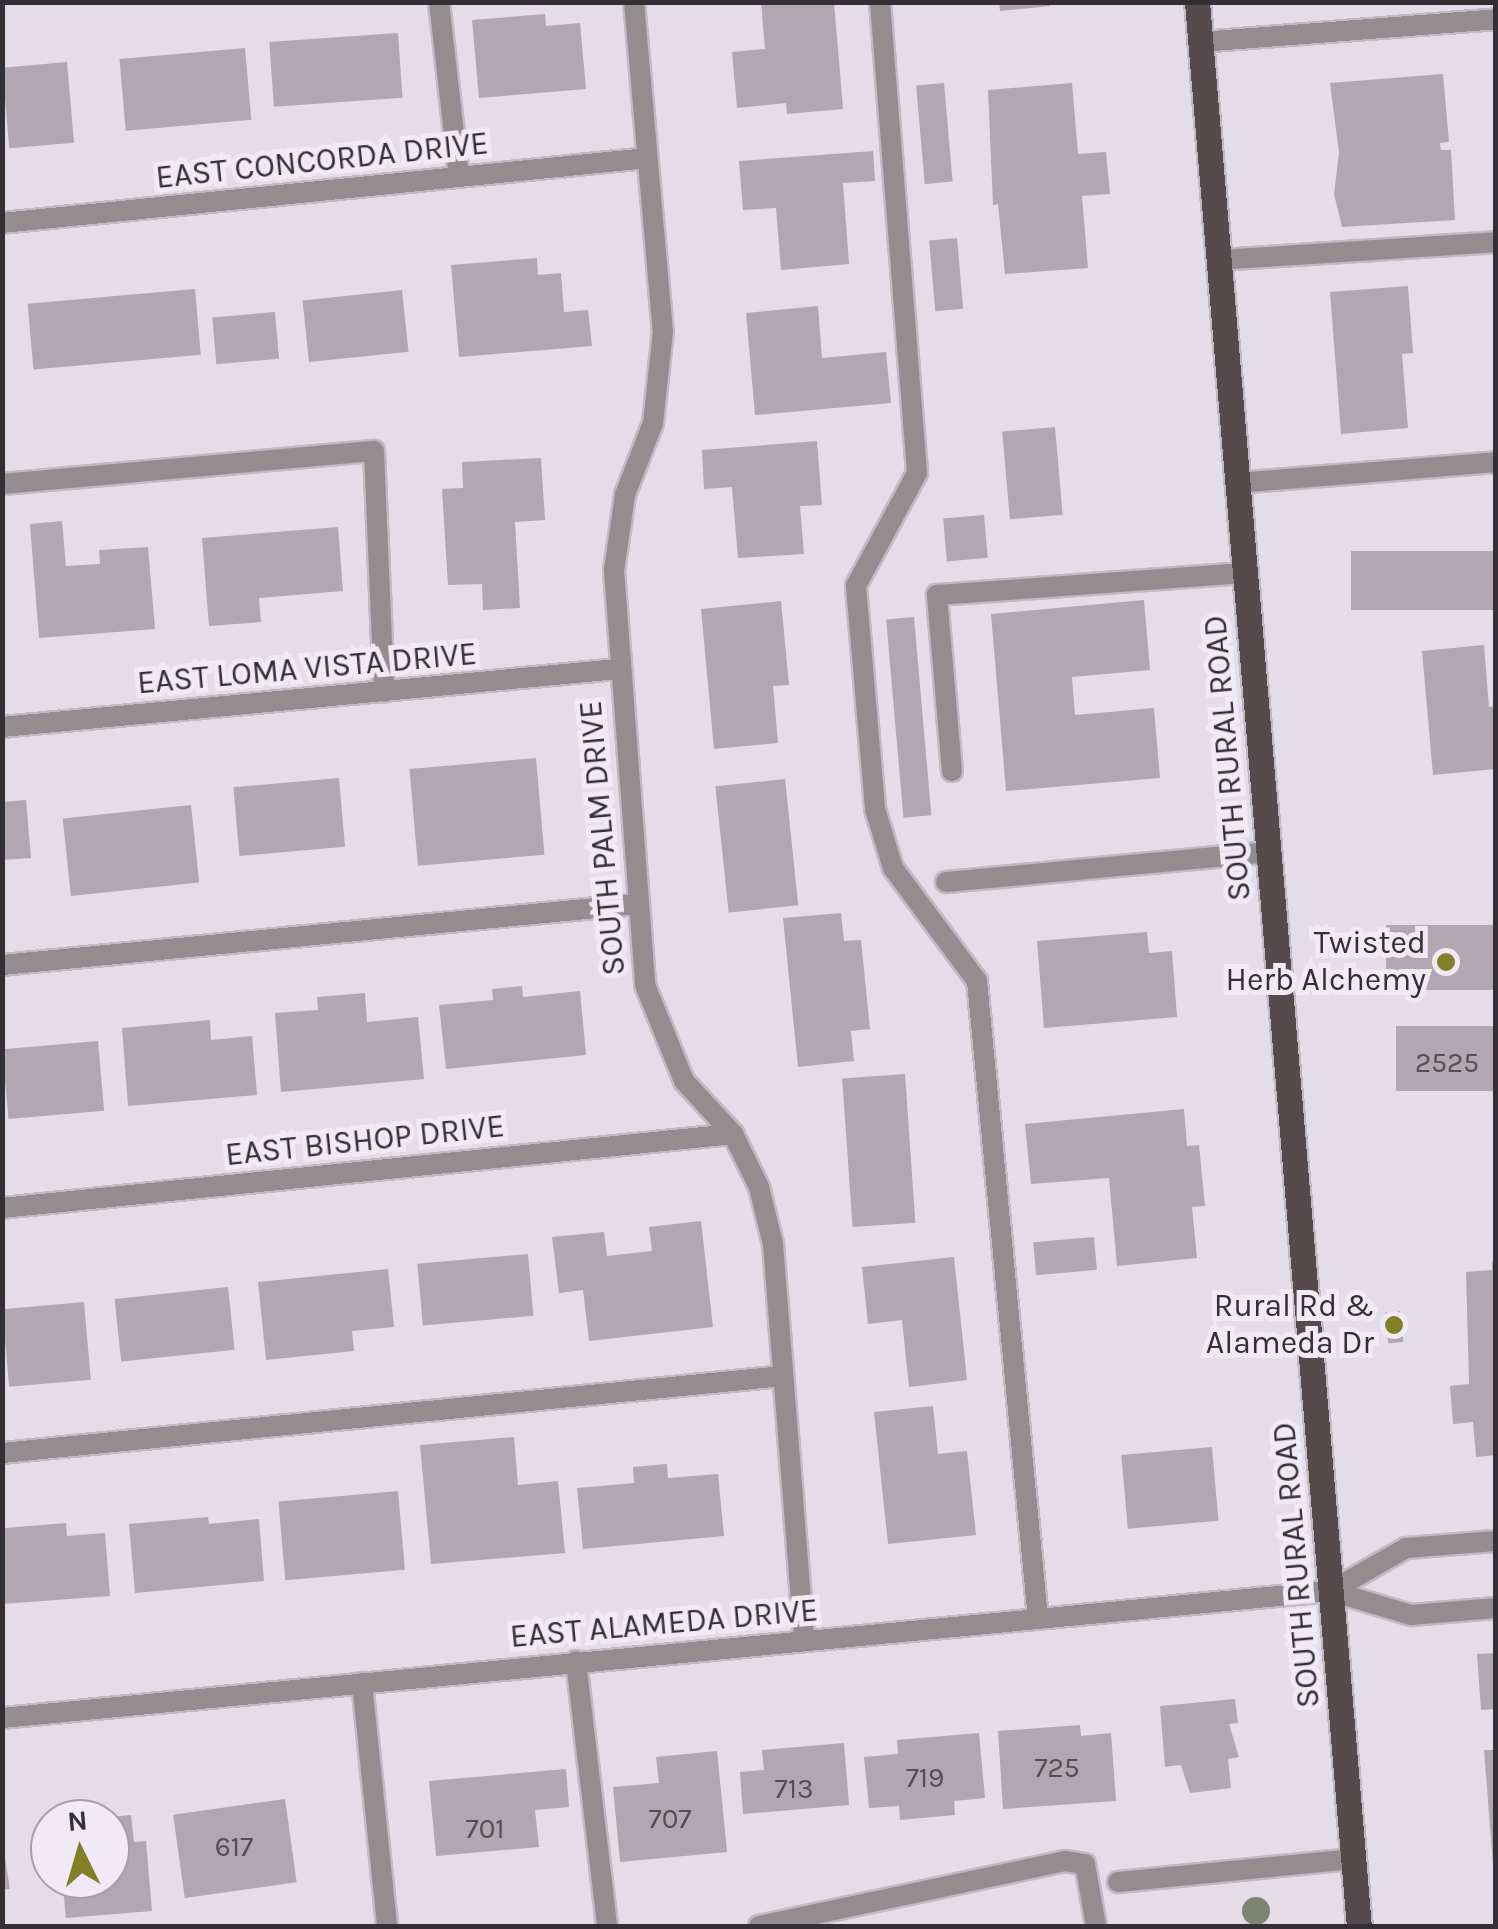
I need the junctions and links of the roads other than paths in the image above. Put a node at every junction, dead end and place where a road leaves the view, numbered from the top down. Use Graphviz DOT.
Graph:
graph roads {
  1 [pos="440,2"];
  2 [pos="634,2"];
  3 [pos="880,2"];
  4 [pos="1197,2"];
  5 [pos="1496,20"];
  6 [pos="1200,42"];
  7 [pos="648,158"];
  8 [pos="459,177"];
  9 [pos="2,223"];
  10 [pos="1496,242"];
  11 [pos="1219,260"];
  12 [pos="1496,462"];
  13 [pos="2,484"];
  14 [pos="1237,484"];
  15 [pos="1245,573"];
  16 [pos="618,670"];
  17 [pos="384,692"];
  18 [pos="2,727"];
  19 [pos="952,771"];
  20 [pos="1268,852"];
  21 [pos="946,882"];
  22 [pos="638,904"];
  23 [pos="2,964"];
  24 [pos="733,1134"];
  25 [pos="2,1208"];
  26 [pos="783,1376"];
  27 [pos="2,1453"];
  28 [pos="1496,1541"];
  29 [pos="1331,1591"];
  30 [pos="1496,1608"];
  31 [pos="1038,1619"];
  32 [pos="804,1641"];
  33 [pos="576,1661"];
  34 [pos="362,1684"];
  35 [pos="2,1718"];
  36 [pos="1354,1859"];
  37 [pos="1118,1882"];
  38 [pos="387,1926"];
  39 [pos="607,1926"];
  40 [pos="759,1926"];
  41 [pos="1096,1926"];
  42 [pos="1360,1926"];
  1 -- 8 [label="street"];
  2 -- 7 [label="street, SOUTH PALM DRIVE"];
  3 -- 31 [label="street"];
  4 -- 6 [label="main road, SOUTH RURAL ROAD"];
  5 -- 6 [label="street"];
  6 -- 11 [label="main road, SOUTH RURAL ROAD"];
  7 -- 8 [label="street, EAST CONCORDA DRIVE"];
  7 -- 16 [label="street, SOUTH PALM DRIVE"];
  8 -- 9 [label="street, EAST CONCORDA DRIVE"];
  10 -- 11 [label="street"];
  11 -- 14 [label="main road, SOUTH RURAL ROAD"];
  12 -- 14 [label="street"];
  13 -- 17 [label="street"];
  14 -- 15 [label="main road, SOUTH RURAL ROAD"];
  15 -- 19 [label="street"];
  15 -- 20 [label="main road, SOUTH RURAL ROAD"];
  16 -- 17 [label="street, EAST LOMA VISTA DRIVE"];
  16 -- 22 [label="street, SOUTH PALM DRIVE"];
  17 -- 18 [label="street, EAST LOMA VISTA DRIVE"];
  20 -- 21 [label="street"];
  20 -- 29 [label="main road, SOUTH RURAL ROAD"];
  22 -- 23 [label="street"];
  22 -- 24 [label="street, SOUTH PALM DRIVE"];
  24 -- 25 [label="street, EAST BISHOP DRIVE"];
  24 -- 26 [label="street, SOUTH PALM DRIVE"];
  26 -- 27 [label="street"];
  26 -- 32 [label="street, SOUTH PALM DRIVE"];
  28 -- 29 [label="street, EAST ALAMEDA DRIVE"];
  29 -- 30 [label="street, EAST ALAMEDA DRIVE"];
  29 -- 31 [label="street, EAST ALAMEDA DRIVE"];
  29 -- 36 [label="main road, SOUTH RURAL ROAD"];
  31 -- 32 [label="street, EAST ALAMEDA DRIVE"];
  32 -- 33 [label="street, EAST ALAMEDA DRIVE"];
  33 -- 34 [label="street, EAST ALAMEDA DRIVE"];
  33 -- 39 [label="street"];
  34 -- 35 [label="street, EAST ALAMEDA DRIVE"];
  34 -- 38 [label="street"];
  36 -- 37 [label="street"];
  36 -- 42 [label="main road, SOUTH RURAL ROAD"];
  40 -- 41 [label="street"];
}
